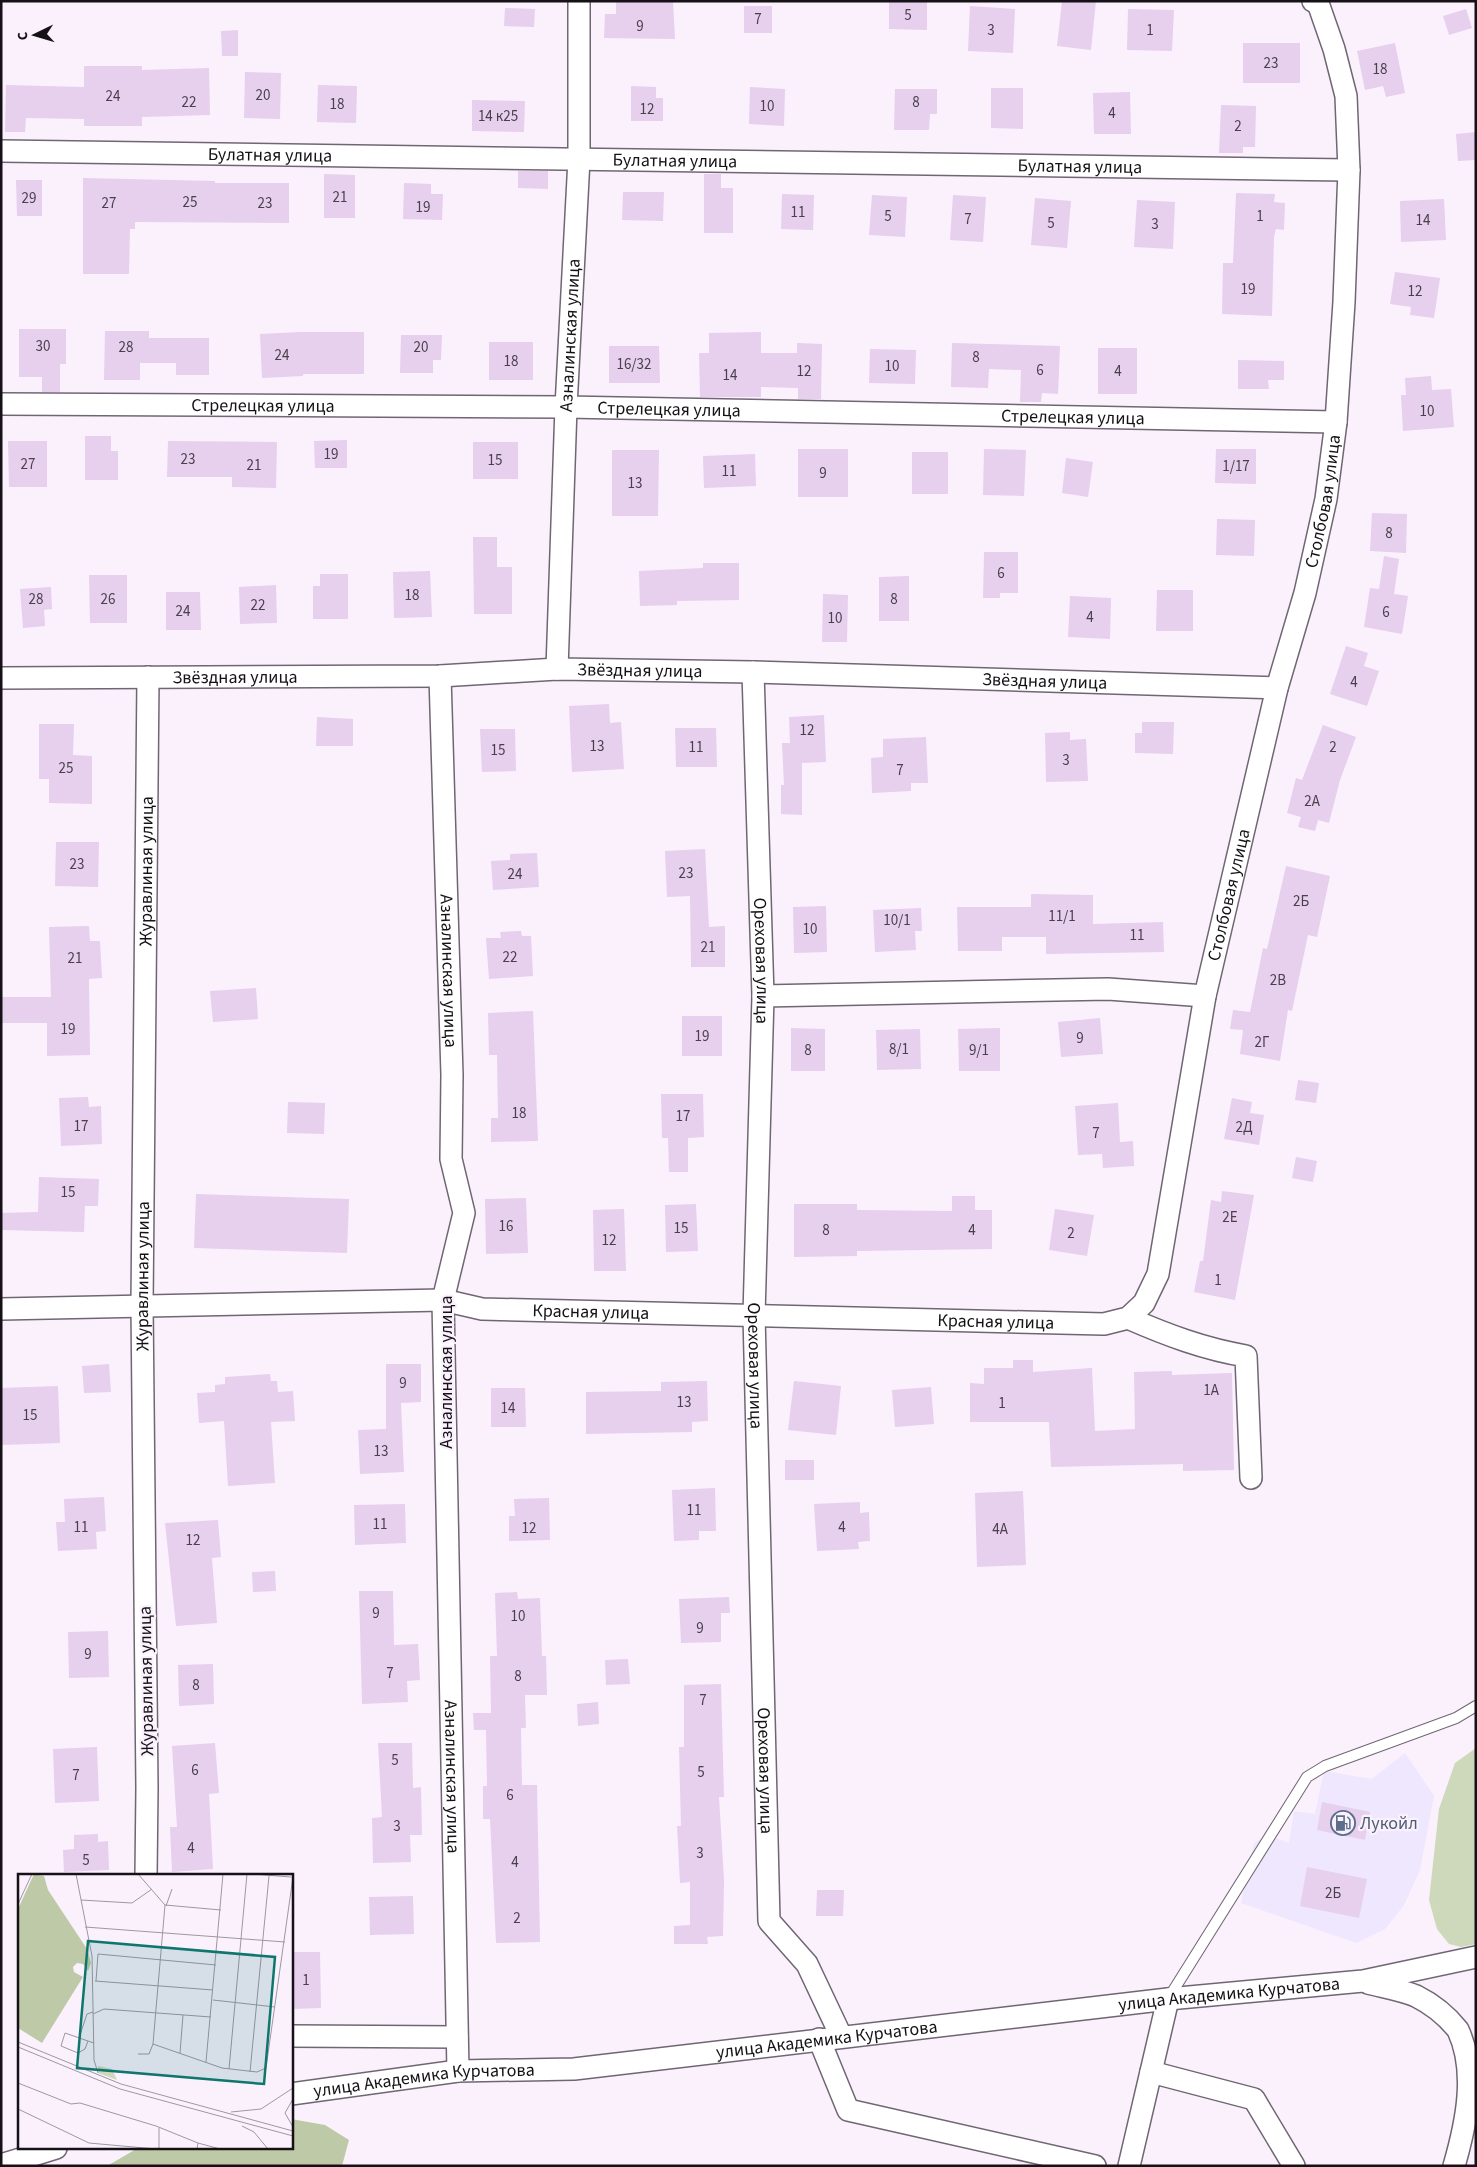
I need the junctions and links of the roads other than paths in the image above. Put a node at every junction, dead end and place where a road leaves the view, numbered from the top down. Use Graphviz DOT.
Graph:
graph roads {
  1 [pos="579,1"];
  2 [pos="1316,2"];
  3 [pos="1,151"];
  4 [pos="579,159"];
  5 [pos="1349,170"];
  6 [pos="1,404"];
  7 [pos="566,407"];
  8 [pos="1336,422"];
  9 [pos="556,669"];
  10 [pos="753,672"];
  11 [pos="440,676"];
  12 [pos="148,677"];
  13 [pos="1,678"];
  14 [pos="1277,688"];
  15 [pos="763,996"];
  16 [pos="1205,996"];
  17 [pos="443,1300"];
  18 [pos="142,1305"];
  19 [pos="1,1309"];
  20 [pos="754,1315"];
  21 [pos="1128,1318"];
  22 [pos="1251,1478"];
  23 [pos="1476,1706"];
  24 [pos="146,1874"];
  25 [pos="1476,1957"];
  26 [pos="1363,1981"];
  27 [pos="1168,1999"];
  28 [pos="292,2036"];
  29 [pos="841,2036"];
  30 [pos="457,2037"];
  31 [pos="819,2039"];
  32 [pos="458,2071"];
  33 [pos="1151,2072"];
  34 [pos="292,2094"];
  35 [pos="50,2150"];
  36 [pos="1,2166"];
  37 [pos="1095,2166"];
  38 [pos="1129,2166"];
  39 [pos="1294,2166"];
  40 [pos="1454,2166"];
  1 -- 4 [label="street, Азналинская улица"];
  2 -- 5 [label="street, Столбовая улица"];
  3 -- 4 [label="street, Булатная улица"];
  4 -- 5 [label="street, Булатная улица"];
  4 -- 7 [label="street, Азналинская улица"];
  5 -- 8 [label="street, Столбовая улица"];
  6 -- 7 [label="street, Стрелецкая улица"];
  7 -- 8 [label="street, Стрелецкая улица"];
  7 -- 9 [label="street, Азналинская улица"];
  8 -- 14 [label="street, Столбовая улица"];
  9 -- 10 [label="street, Звёздная улица"];
  9 -- 11 [label="street, Звёздная улица"];
  10 -- 14 [label="street, Звёздная улица"];
  10 -- 15 [label="street, Ореховая улица"];
  11 -- 12 [label="street, Звёздная улица"];
  11 -- 17 [label="street, Азналинская улица"];
  12 -- 13 [label="street, Звёздная улица"];
  12 -- 18 [label="street, Журавлиная улица"];
  14 -- 16 [label="street, Столбовая улица"];
  15 -- 16 [label="street"];
  15 -- 20 [label="street, Ореховая улица"];
  16 -- 21 [label="street, Столбовая улица"];
  17 -- 18 [label="street, Красная улица"];
  17 -- 20 [label="street, Красная улица"];
  17 -- 30 [label="street, Азналинская улица"];
  18 -- 19 [label="street, Красная улица"];
  18 -- 24 [label="street, Журавлиная улица"];
  20 -- 21 [label="street, Красная улица"];
  20 -- 29 [label="street, Ореховая улица"];
  21 -- 22 [label="street"];
  23 -- 27 [label="lane"];
  25 -- 26 [label="street"];
  26 -- 27 [label="street, улица Академика Курчатова"];
  26 -- 40 [label="street"];
  27 -- 29 [label="street, улица Академика Курчатова"];
  27 -- 33 [label="street"];
  28 -- 30 [label="street"];
  29 -- 31 [label="street, улица Академика Курчатова"];
  30 -- 32 [label="street, Азналинская улица"];
  31 -- 32 [label="street, улица Академика Курчатова"];
  31 -- 37 [label="street"];
  32 -- 34 [label="street, улица Академика Курчатова"];
  33 -- 38 [label="street"];
  33 -- 39 [label="street"];
  35 -- 36 [label="street"];
}
